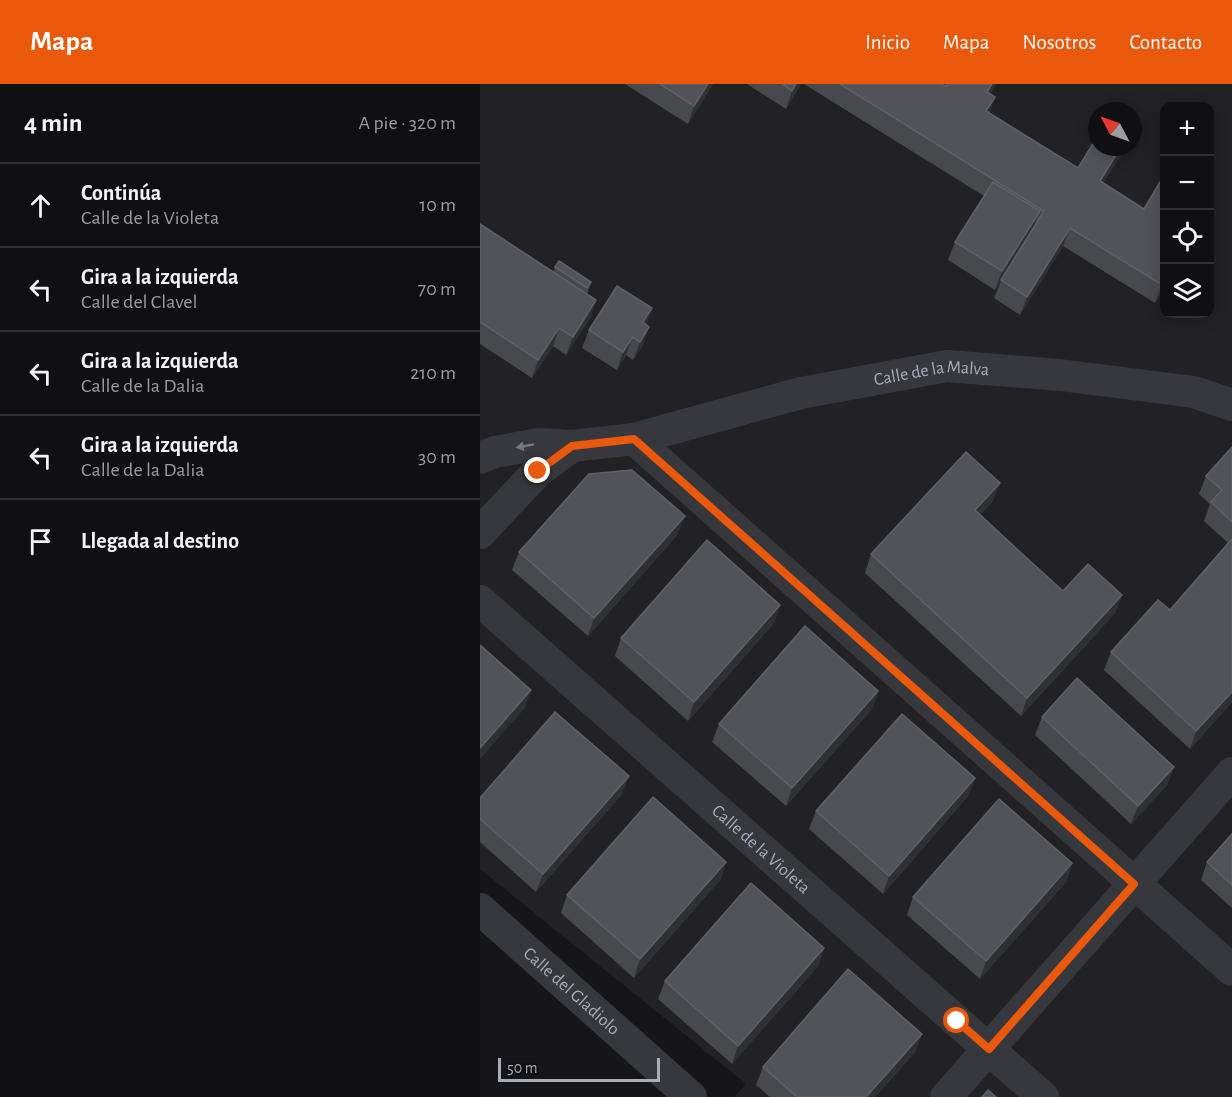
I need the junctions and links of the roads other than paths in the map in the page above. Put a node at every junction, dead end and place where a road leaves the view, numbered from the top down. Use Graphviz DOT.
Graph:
graph roads {
  1 [pos="1232,405"];
  2 [pos="634,439"];
  3 [pos="572,446"];
  4 [pos="480,458"];
  5 [pos="480,533"];
  6 [pos="480,601"];
  7 [pos="1232,773"];
  8 [pos="1134,884"];
  9 [pos="480,909"];
  10 [pos="1232,970"];
  11 [pos="989,1049"];
  12 [pos="691,1097"];
  13 [pos="946,1097"];
  14 [pos="1043,1097"];
  1 -- 2 [label="street, Calle de la Malva"];
  2 -- 3 [label="street, Calle de la Malva"];
  2 -- 8 [label="street"];
  3 -- 4 [label="street, Calle de la Malva, one-way"];
  3 -- 5 [label="street"];
  6 -- 11 [label="street, Calle de la Violeta"];
  7 -- 8 [label="street"];
  8 -- 10 [label="street"];
  8 -- 11 [label="street"];
  9 -- 12 [label="street, Calle del Gladiolo"];
  11 -- 13 [label="street"];
  11 -- 14 [label="street, Calle de la Violeta"];
}
